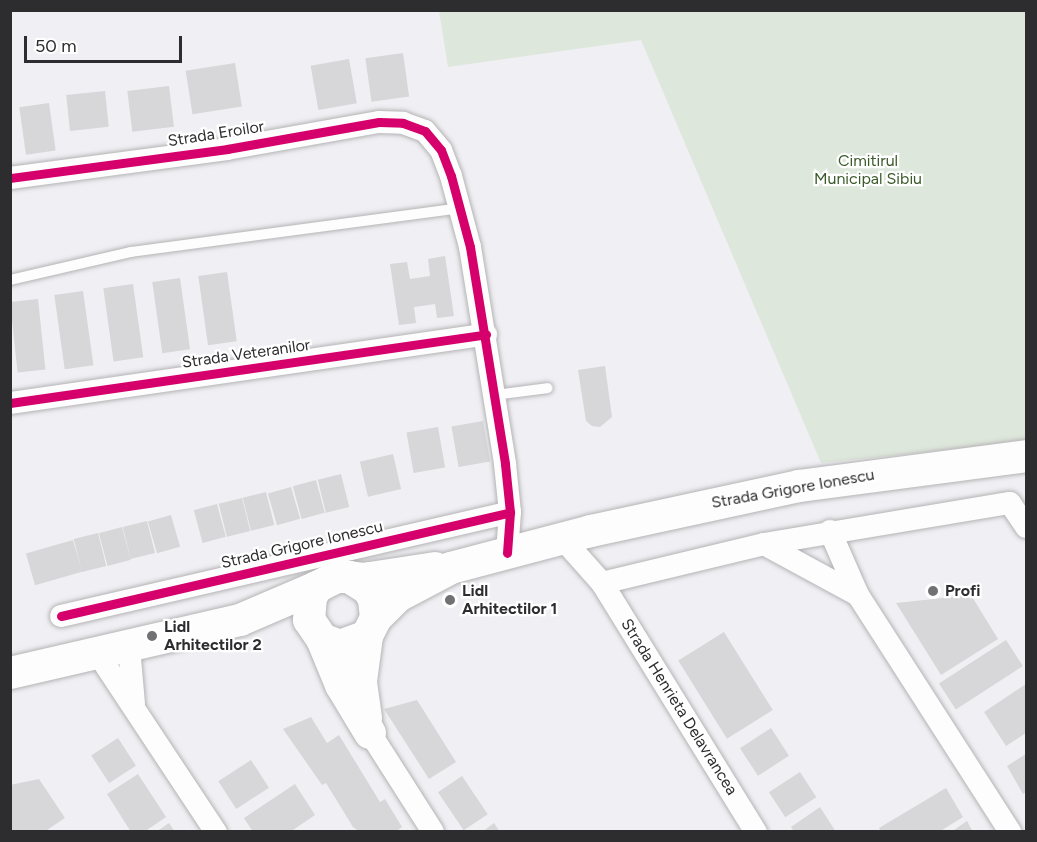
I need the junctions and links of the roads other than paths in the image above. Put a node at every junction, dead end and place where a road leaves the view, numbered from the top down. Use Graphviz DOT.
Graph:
graph roads {
  1 [pos="10,178"];
  2 [pos="460,208"];
  3 [pos="10,280"];
  4 [pos="486,334"];
  5 [pos="548,388"];
  6 [pos="495,395"];
  7 [pos="10,403"];
  8 [pos="1026,456"];
  9 [pos="510,512"];
  10 [pos="1026,527"];
  11 [pos="591,531"];
  12 [pos="830,531"];
  13 [pos="562,538"];
  14 [pos="764,544"];
  15 [pos="518,550"];
  16 [pos="451,568"];
  17 [pos="349,577"];
  18 [pos="602,583"];
  19 [pos="317,587"];
  20 [pos="858,595"];
  21 [pos="61,616"];
  22 [pos="240,621"];
  23 [pos="371,627"];
  24 [pos="317,635"];
  25 [pos="129,647"];
  26 [pos="98,654"];
  27 [pos="10,673"];
  28 [pos="134,705"];
  29 [pos="370,733"];
  30 [pos="216,831"];
  31 [pos="433,831"];
  32 [pos="756,831"];
  33 [pos="1011,831"];
  1 -- 2 [label="street, Strada Eroilor"];
  2 -- 3 [label="lane"];
  2 -- 4 [label="street"];
  4 -- 6 [label="street"];
  4 -- 7 [label="street, Strada Veteranilor"];
  5 -- 6 [label="lane"];
  6 -- 9 [label="street"];
  8 -- 11 [label="main road, Strada Grigore Ionescu"];
  9 -- 15 [label="street"];
  9 -- 21 [label="street, Strada Grigore Ionescu"];
  10 -- 12 [label="street"];
  11 -- 13 [label="main road, Strada Grigore Ionescu"];
  11 -- 18 [label="street, Strada Henrieta Delavrancea"];
  12 -- 14 [label="street"];
  12 -- 20 [label="street"];
  13 -- 15 [label="main road, Strada Grigore Ionescu"];
  13 -- 18 [label="street, Strada Henrieta Delavrancea"];
  14 -- 18 [label="street"];
  14 -- 20 [label="street"];
  15 -- 16 [label="main road, Strada Grigore Ionescu"];
  16 -- 17 [label="main road, Strada Grigore Ionescu"];
  16 -- 23 [label="main road, Strada Grigore Ionescu"];
  17 -- 19 [label="main road, Strada Grigore Ionescu"];
  17 -- 23 [label="main road"];
  18 -- 32 [label="street, Strada Henrieta Delavrancea"];
  19 -- 22 [label="main road, Strada Grigore Ionescu"];
  19 -- 24 [label="main road"];
  20 -- 33 [label="street"];
  22 -- 24 [label="main road, Strada Grigore Ionescu"];
  22 -- 25 [label="main road, Strada Grigore Ionescu"];
  23 -- 24 [label="main road, Strada Grigore Ionescu"];
  23 -- 29 [label="main road"];
  24 -- 29 [label="main road"];
  25 -- 26 [label="main road, Strada Grigore Ionescu"];
  25 -- 28 [label="street"];
  26 -- 27 [label="main road, Strada Grigore Ionescu"];
  26 -- 28 [label="street"];
  28 -- 30 [label="street"];
  29 -- 31 [label="street"];
}
